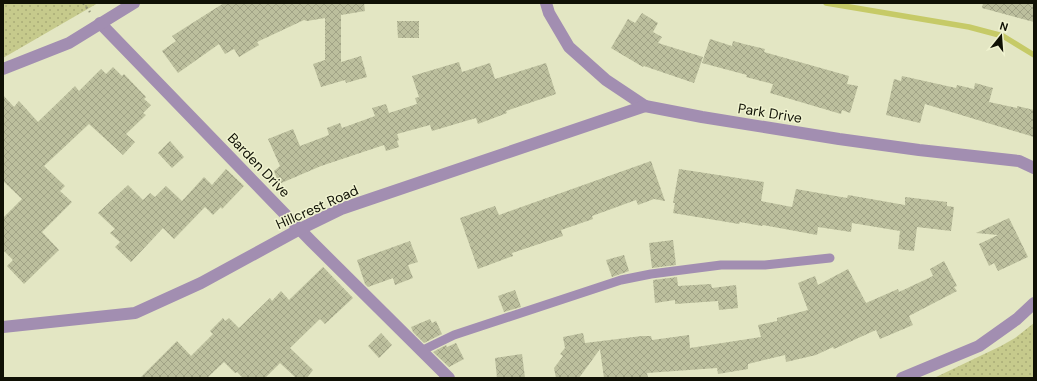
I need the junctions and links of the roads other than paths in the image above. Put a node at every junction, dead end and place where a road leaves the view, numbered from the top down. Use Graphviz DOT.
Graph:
graph roads {
  1 [pos="134,3"];
  2 [pos="546,3"];
  3 [pos="100,23"];
  4 [pos="3,69"];
  5 [pos="645,106"];
  6 [pos="1034,168"];
  7 [pos="300,229"];
  8 [pos="830,258"];
  9 [pos="1034,303"];
  10 [pos="3,327"];
  11 [pos="421,351"];
  12 [pos="449,378"];
  13 [pos="902,378"];
  1 -- 3 [label="street"];
  2 -- 5 [label="street, Park Drive"];
  3 -- 4 [label="street"];
  3 -- 7 [label="street, Barden Drive"];
  5 -- 6 [label="street, Park Drive"];
  5 -- 7 [label="street, Hillcrest Road"];
  7 -- 10 [label="street, Hillcrest Road"];
  7 -- 11 [label="street, Barden Drive"];
  8 -- 11 [label="lane"];
  9 -- 13 [label="street"];
  11 -- 12 [label="street, Barden Drive"];
}
